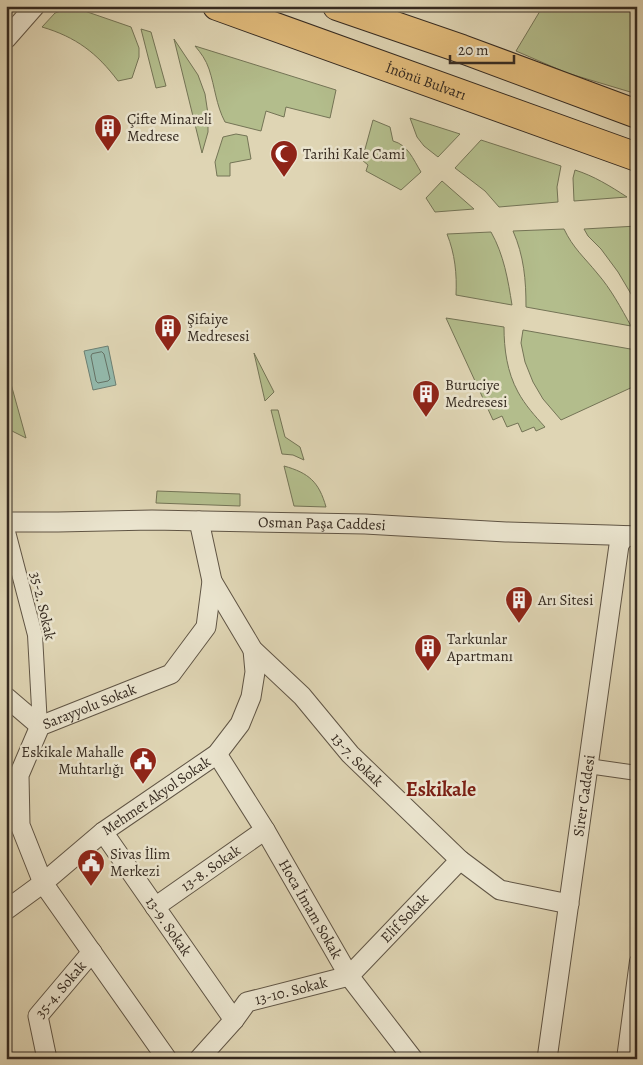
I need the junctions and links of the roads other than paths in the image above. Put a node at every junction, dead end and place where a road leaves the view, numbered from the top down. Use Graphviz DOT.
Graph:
graph roads {
  1 [pos="35,6"];
  2 [pos="217,6"];
  3 [pos="337,6"];
  4 [pos="6,39"];
  5 [pos="637,114"];
  6 [pos="637,157"];
  7 [pos="199,521"];
  8 [pos="6,523"];
  9 [pos="632,536"];
  10 [pos="212,581"];
  11 [pos="254,650"];
  12 [pos="6,697"];
  13 [pos="40,726"];
  14 [pos="217,754"];
  15 [pos="588,766"];
  16 [pos="637,773"];
  17 [pos="265,830"];
  18 [pos="102,832"];
  19 [pos="460,860"];
  20 [pos="42,883"];
  21 [pos="569,904"];
  22 [pos="154,907"];
  23 [pos="6,910"];
  24 [pos="92,952"];
  25 [pos="637,961"];
  26 [pos="349,976"];
  27 [pos="234,1020"];
  28 [pos="47,1059"];
  29 [pos="167,1059"];
  30 [pos="199,1059"];
  31 [pos="413,1059"];
  32 [pos="547,1059"];
  33 [pos="624,1059"];
  1 -- 4 [label="street"];
  2 -- 6 [label="main road, İnönü Bulvarı"];
  3 -- 5 [label="main road"];
  7 -- 8 [label="street, Osman Paşa Caddesi"];
  7 -- 9 [label="street, Osman Paşa Caddesi"];
  7 -- 10 [label="street, Sarayyolu Sokak"];
  8 -- 13 [label="street, 35-2. Sokak"];
  9 -- 15 [label="street, Sirer Caddesi"];
  10 -- 11 [label="street, 13-7. Sokak"];
  10 -- 13 [label="street, Sarayyolu Sokak"];
  11 -- 14 [label="street, Mehmet Akyol Sokak"];
  11 -- 19 [label="street, 13-7. Sokak"];
  12 -- 13 [label="street"];
  13 -- 20 [label="street, Sarayyolu Sokak"];
  14 -- 17 [label="street, Hoca İmam Sokak"];
  14 -- 18 [label="street, Mehmet Akyol Sokak"];
  15 -- 16 [label="street"];
  15 -- 21 [label="street, Sirer Caddesi"];
  17 -- 22 [label="street, 13-8. Sokak"];
  17 -- 26 [label="street, Hoca İmam Sokak"];
  18 -- 20 [label="street, Mehmet Akyol Sokak"];
  18 -- 22 [label="street, 13-9. Sokak"];
  19 -- 21 [label="street, 13-7. Sokak"];
  19 -- 26 [label="street, Elif Sokak"];
  20 -- 23 [label="street, Mehmet Akyol Sokak"];
  20 -- 24 [label="street, Sarayyolu Sokak"];
  21 -- 32 [label="street, Sirer Caddesi"];
  22 -- 27 [label="street, 13-9. Sokak"];
  24 -- 28 [label="street, 35-4. Sokak"];
  24 -- 29 [label="street, Sarayyolu Sokak"];
  25 -- 33 [label="street"];
  26 -- 27 [label="street, 13-10. Sokak"];
  26 -- 31 [label="street, Hoca İmam Sokak"];
  27 -- 30 [label="street, 13-10. Sokak"];
}
